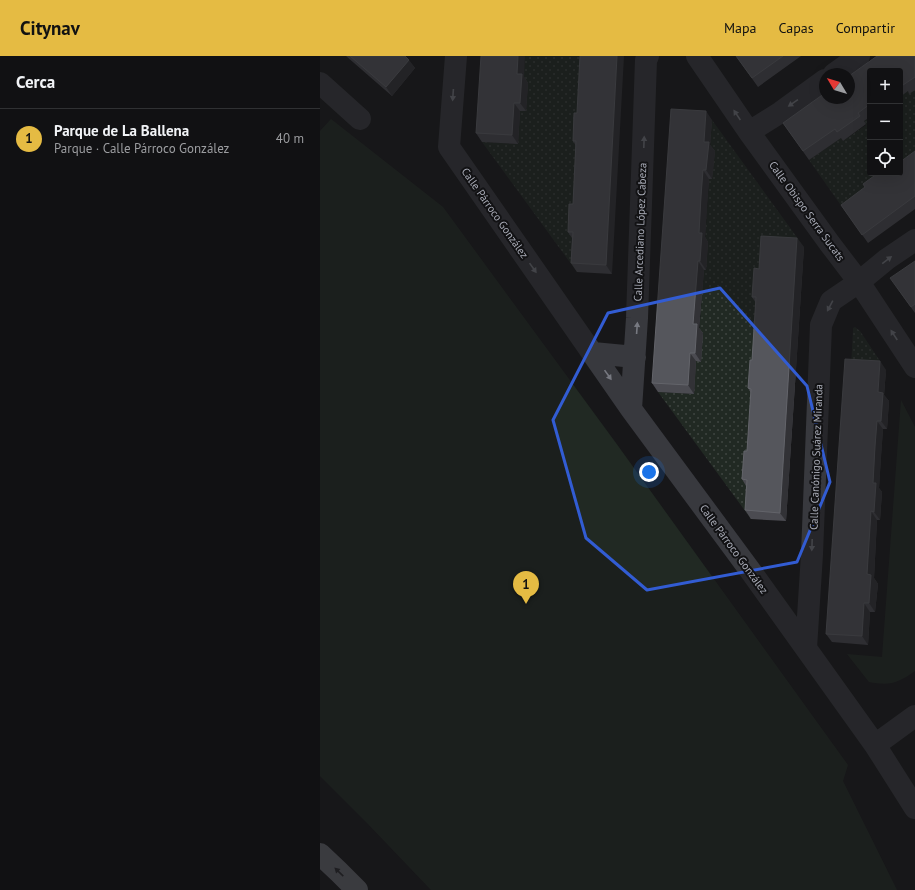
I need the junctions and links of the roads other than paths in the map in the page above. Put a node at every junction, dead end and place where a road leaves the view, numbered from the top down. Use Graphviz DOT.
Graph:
graph roads {
  1 [pos="456,56"];
  2 [pos="648,56"];
  3 [pos="697,56"];
  4 [pos="859,56"];
  5 [pos="842,68"];
  6 [pos="320,83"];
  7 [pos="819,84"];
  8 [pos="360,119"];
  9 [pos="750,132"];
  10 [pos="915,240"];
  11 [pos="860,282"];
  12 [pos="592,353"];
  13 [pos="634,357"];
  14 [pos="915,367"];
  15 [pos="631,409"];
  16 [pos="806,648"];
  17 [pos="915,716"];
  18 [pos="874,745"];
  19 [pos="915,808"];
  20 [pos="320,854"];
  21 [pos="357,890"];
  1 -- 12 [label="street, Calle Párroco González, one-way"];
  13 -- 2 [label="street, Calle Arcediano López Cabeza, one-way"];
  9 -- 3 [label="street, Calle Obispo Serra Sucats, one-way"];
  4 -- 5 [label="street"];
  6 -- 8 [label="street"];
  7 -- 9 [label="street, one-way"];
  9 -- 11 [label="street, Calle Obispo Serra Sucats"];
  11 -- 10 [label="street, Calle Canónigo Suárez Miranda, one-way"];
  14 -- 11 [label="street, Calle Obispo Serra Sucats, one-way"];
  11 -- 16 [label="street, Calle Canónigo Suárez Miranda, one-way"];
  12 -- 13 [label="street"];
  12 -- 15 [label="street, Calle Párroco González, one-way"];
  13 -- 15 [label="street, Calle Arcediano López Cabeza"];
  15 -- 16 [label="street, Calle Párroco González"];
  16 -- 18 [label="street, Calle Párroco González"];
  17 -- 18 [label="street"];
  18 -- 19 [label="street, Calle Párroco González"];
  21 -- 20 [label="highway, one-way"];
}
